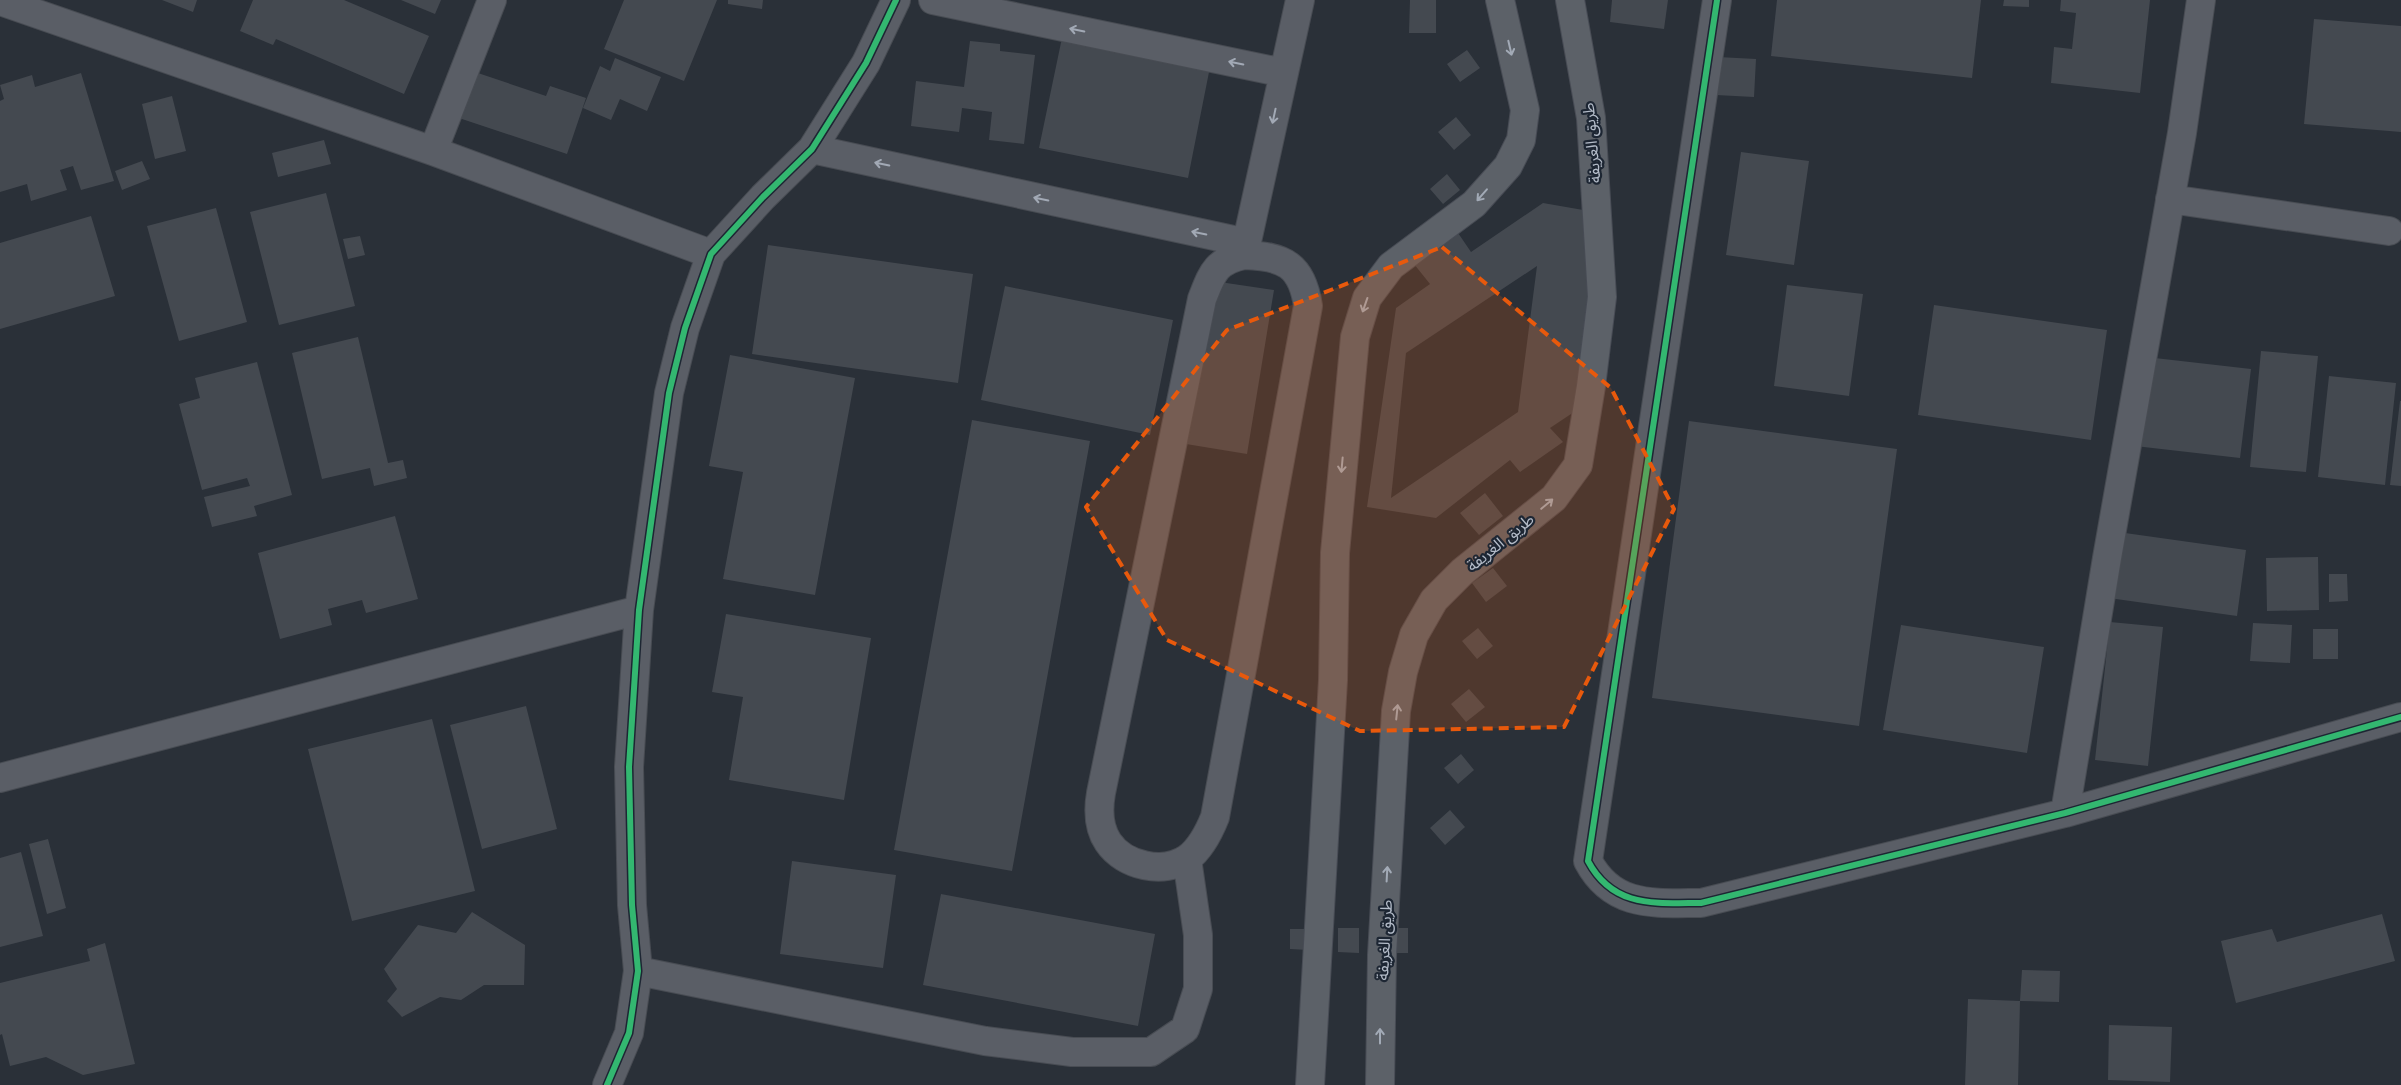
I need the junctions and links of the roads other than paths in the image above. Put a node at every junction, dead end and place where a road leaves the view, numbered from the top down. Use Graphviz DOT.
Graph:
graph roads {
  1 [pos="492,0"];
  2 [pos="896,0"];
  3 [pos="933,0"];
  4 [pos="1300,0"];
  5 [pos="1500,0"];
  6 [pos="1570,0"];
  7 [pos="1717,0"];
  8 [pos="2201,0"];
  9 [pos="0,1"];
  10 [pos="1284,73"];
  11 [pos="812,149"];
  12 [pos="433,151"];
  13 [pos="2170,199"];
  14 [pos="2389,231"];
  15 [pos="1246,249"];
  16 [pos="711,254"];
  17 [pos="639,610"];
  18 [pos="2401,717"];
  19 [pos="0,778"];
  20 [pos="2065,813"];
  21 [pos="1187,859"];
  22 [pos="638,972"];
  23 [pos="607,1085"];
  24 [pos="1310,1085"];
  25 [pos="1380,1085"];
  1 -- 12 [label="street"];
  2 -- 11 [label="street"];
  10 -- 3 [label="street, one-way"];
  4 -- 10 [label="street"];
  5 -- 24 [label="main road, one-way"];
  25 -- 6 [label="main road, طريق الغريفة, one-way"];
  7 -- 20 [label="street"];
  8 -- 13 [label="street"];
  9 -- 12 [label="street"];
  10 -- 15 [label="street, one-way"];
  15 -- 11 [label="street, one-way"];
  11 -- 16 [label="street"];
  12 -- 16 [label="street"];
  13 -- 14 [label="street"];
  13 -- 20 [label="street"];
  15 -- 21 [label="street"];
  15 -- 21 [label="street"];
  16 -- 17 [label="street"];
  17 -- 19 [label="street"];
  17 -- 22 [label="street"];
  18 -- 20 [label="street"];
  21 -- 22 [label="street"];
  22 -- 23 [label="street"];
}
